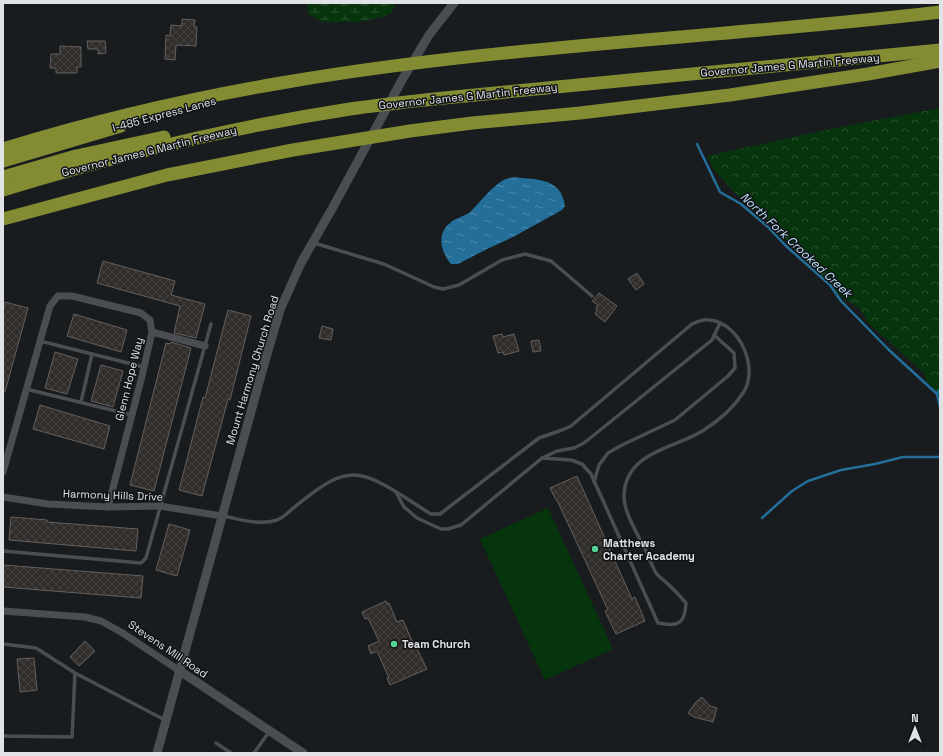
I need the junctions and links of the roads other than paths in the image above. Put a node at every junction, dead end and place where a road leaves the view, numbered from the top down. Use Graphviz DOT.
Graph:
graph roads {
  1 [pos="454,3"];
  2 [pos="940,12"];
  3 [pos="940,50"];
  4 [pos="940,61"];
  5 [pos="326,76"];
  6 [pos="323,114"];
  7 [pos="3,148"];
  8 [pos="3,161"];
  9 [pos="3,177"];
  10 [pos="3,190"];
  11 [pos="44,208"];
  12 [pos="3,220"];
  13 [pos="3,226"];
  14 [pos="313,242"];
  15 [pos="592,296"];
  16 [pos="720,322"];
  17 [pos="211,324"];
  18 [pos="152,332"];
  19 [pos="714,335"];
  20 [pos="40,341"];
  21 [pos="205,346"];
  22 [pos="92,354"];
  23 [pos="144,367"];
  24 [pos="26,389"];
  25 [pos="81,402"];
  26 [pos="132,415"];
  27 [pos="542,458"];
  28 [pos="3,472"];
  29 [pos="594,482"];
  30 [pos="396,493"];
  31 [pos="3,497"];
  32 [pos="108,506"];
  33 [pos="160,506"];
  34 [pos="222,516"];
  35 [pos="3,551"];
  36 [pos="3,611"];
  37 [pos="3,644"];
  38 [pos="180,671"];
  39 [pos="75,673"];
  40 [pos="166,720"];
  41 [pos="269,731"];
  42 [pos="3,736"];
  43 [pos="216,743"];
  44 [pos="157,753"];
  45 [pos="232,753"];
  46 [pos="254,753"];
  47 [pos="303,753"];
  1 -- 14 [label="street, Mount Harmony Church Road"];
  2 -- 5 [label="highway"];
  3 -- 6 [label="highway, Governor James G Martin Freeway"];
  4 -- 11 [label="highway"];
  5 -- 7 [label="highway"];
  5 -- 8 [label="highway, I-485 Express Lanes"];
  6 -- 9 [label="highway, I-485 Express Lanes"];
  6 -- 10 [label="highway, Governor James G Martin Freeway"];
  11 -- 12 [label="highway"];
  11 -- 13 [label="highway"];
  14 -- 15 [label="lane"];
  14 -- 34 [label="street, Mount Harmony Church Road"];
  16 -- 19 [label="lane"];
  16 -- 29 [label="lane"];
  16 -- 30 [label="lane"];
  17 -- 21 [label="lane"];
  18 -- 20 [label="street, Glenn Hope Way"];
  18 -- 21 [label="street"];
  18 -- 23 [label="street, Glenn Hope Way"];
  19 -- 27 [label="lane"];
  19 -- 29 [label="lane"];
  20 -- 22 [label="lane"];
  20 -- 24 [label="street, Glenn Hope Way"];
  21 -- 33 [label="lane"];
  22 -- 23 [label="lane"];
  22 -- 25 [label="lane"];
  23 -- 26 [label="street, Glenn Hope Way"];
  24 -- 25 [label="lane"];
  24 -- 28 [label="street, Glenn Hope Way"];
  25 -- 26 [label="lane"];
  26 -- 32 [label="street, Glenn Hope Way"];
  27 -- 29 [label="lane"];
  27 -- 30 [label="lane"];
  30 -- 34 [label="lane"];
  31 -- 32 [label="street, Harmony Hills Drive"];
  32 -- 33 [label="street, Harmony Hills Drive"];
  33 -- 34 [label="street, Harmony Hills Drive"];
  33 -- 35 [label="lane"];
  34 -- 38 [label="street, Mount Harmony Church Road"];
  36 -- 38 [label="street, Stevens Mill Road"];
  37 -- 39 [label="lane"];
  38 -- 40 [label="street, Mount Harmony Church Road"];
  38 -- 41 [label="street, Stevens Mill Road"];
  39 -- 40 [label="lane"];
  39 -- 42 [label="lane"];
  40 -- 44 [label="street, Mount Harmony Church Road"];
  41 -- 46 [label="lane"];
  41 -- 47 [label="street, Stevens Mill Road"];
  43 -- 45 [label="lane"];
}
